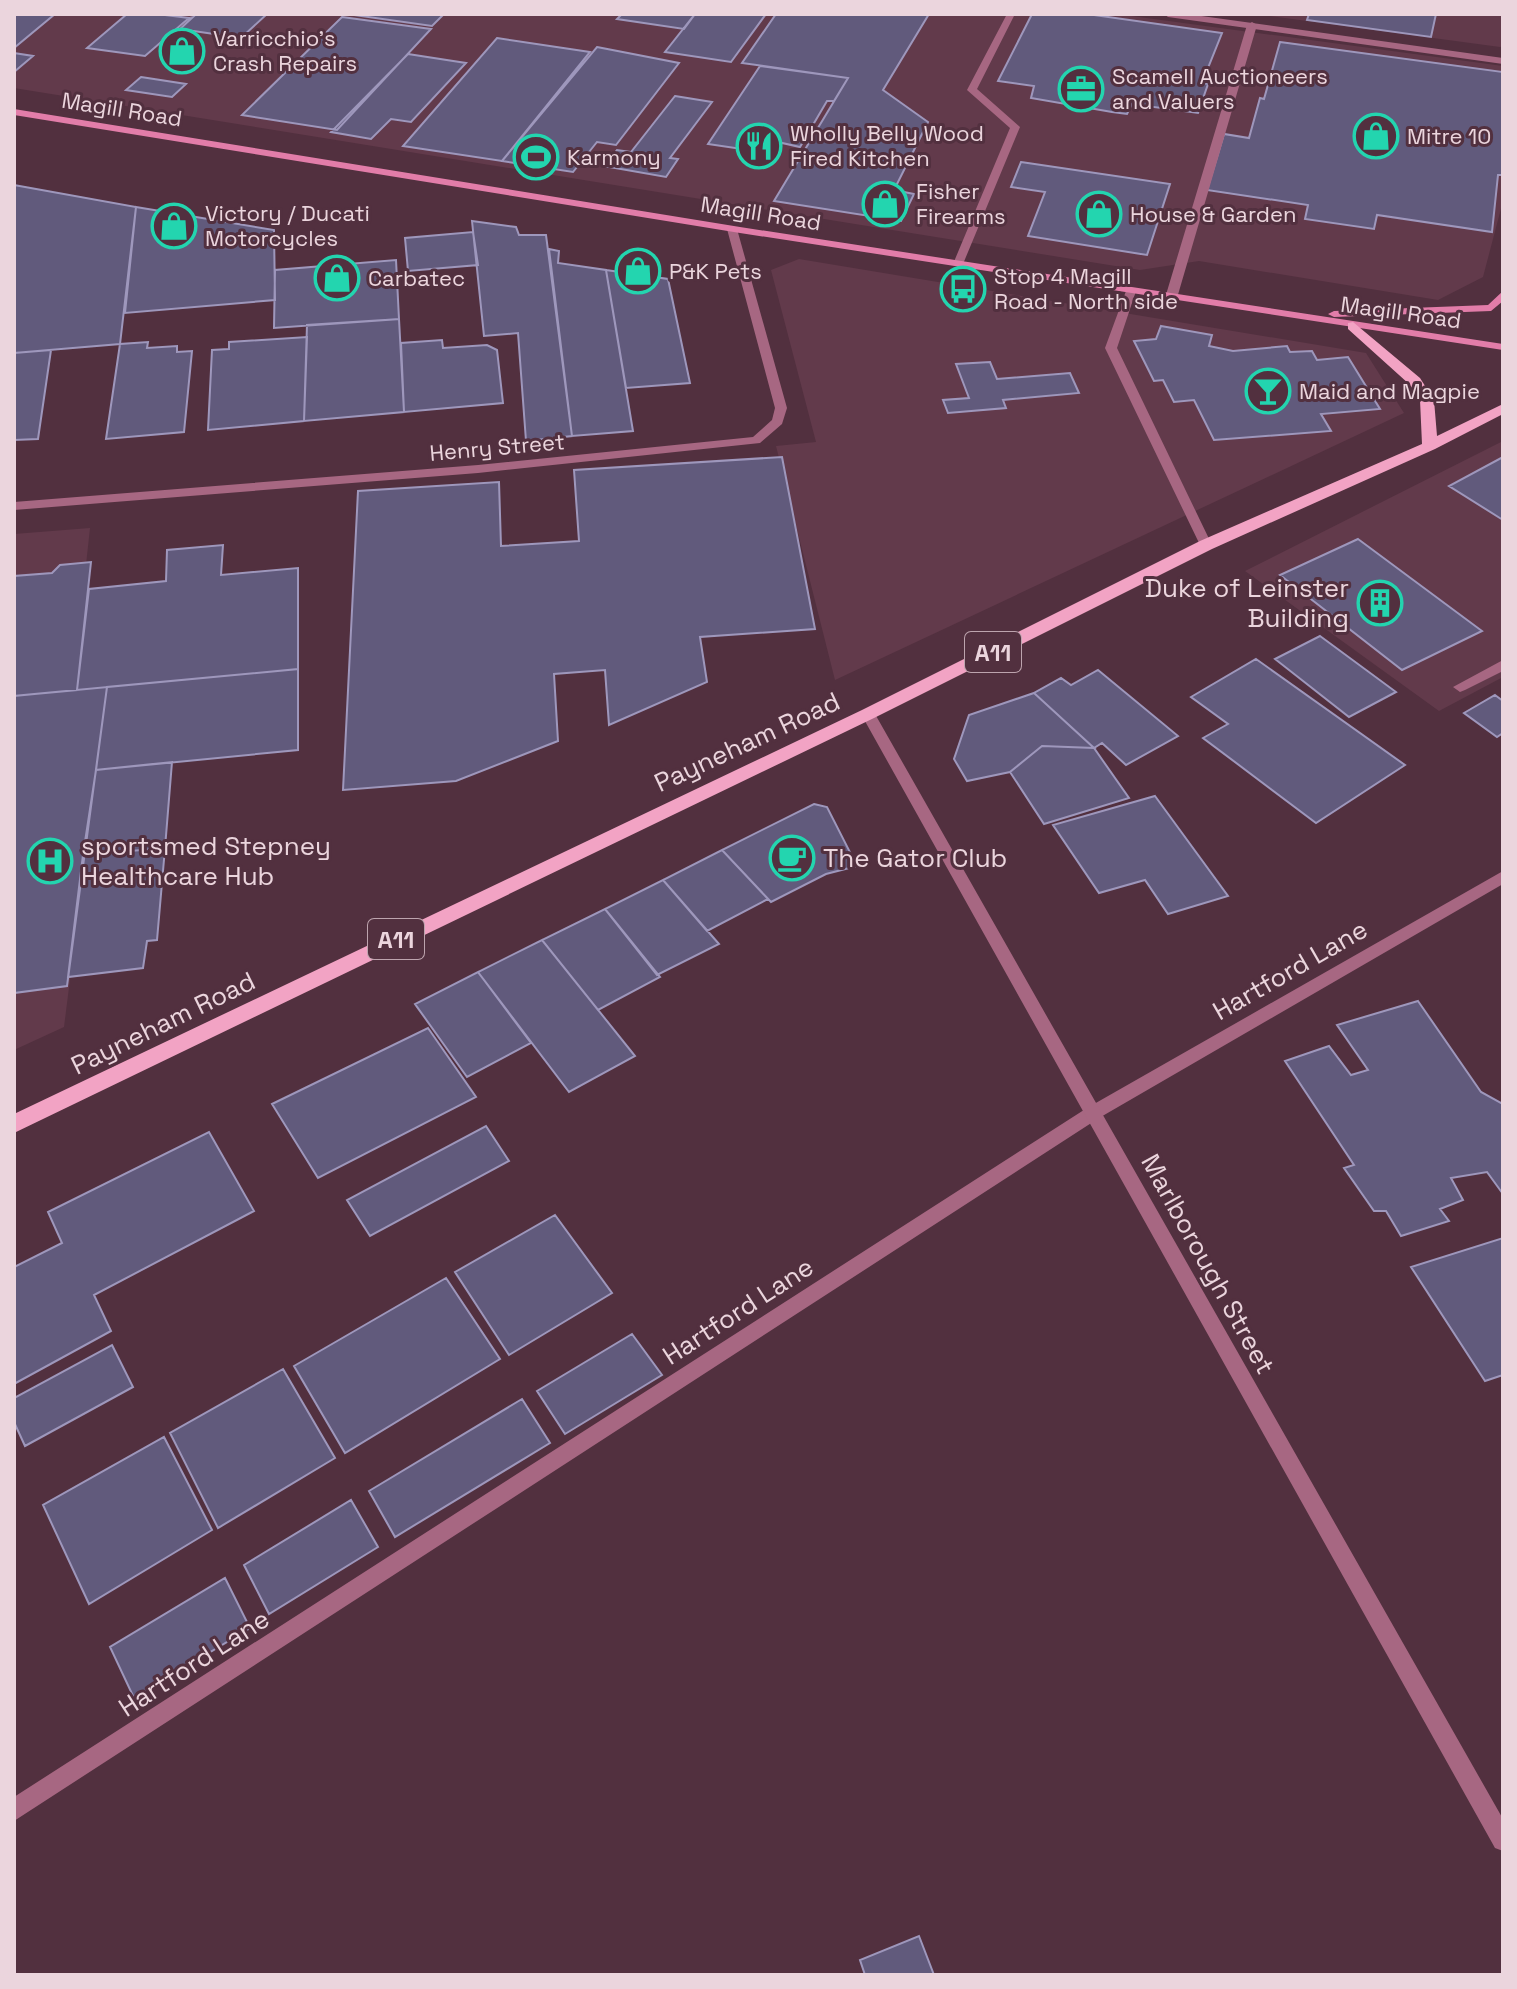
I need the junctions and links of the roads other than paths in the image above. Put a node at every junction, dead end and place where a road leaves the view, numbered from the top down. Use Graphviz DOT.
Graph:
graph roads {
  1 [pos="1011,14"];
  2 [pos="1168,14"];
  3 [pos="1252,25"];
  4 [pos="1503,61"];
  5 [pos="14,112"];
  6 [pos="732,229"];
  7 [pos="958,264"];
  8 [pos="1131,291"];
  9 [pos="1503,294"];
  10 [pos="1171,298"];
  11 [pos="1269,313"];
  12 [pos="1353,326"];
  13 [pos="1503,347"];
  14 [pos="1503,408"];
  15 [pos="1430,446"];
  16 [pos="14,506"];
  17 [pos="1206,545"];
  18 [pos="1503,665"];
  19 [pos="1460,687"];
  20 [pos="868,714"];
  21 [pos="1503,877"];
  22 [pos="1093,1113"];
  23 [pos="14,1124"];
  24 [pos="14,1810"];
  25 [pos="1503,1840"];
  1 -- 7 [label="street"];
  2 -- 3 [label="street"];
  3 -- 4 [label="street"];
  3 -- 10 [label="street"];
  5 -- 6 [label="main road, Magill Road"];
  6 -- 7 [label="main road, Magill Road"];
  6 -- 16 [label="street, Henry Street"];
  7 -- 8 [label="main road, Magill Road"];
  8 -- 10 [label="main road, Magill Road"];
  8 -- 17 [label="street"];
  9 -- 11 [label="main road"];
  10 -- 11 [label="main road, Magill Road"];
  11 -- 12 [label="main road, Magill Road"];
  12 -- 13 [label="main road, Magill Road"];
  12 -- 15 [label="main road"];
  14 -- 15 [label="main road, Payneham Road / A11"];
  15 -- 17 [label="main road, Payneham Road / A11"];
  17 -- 20 [label="main road, Payneham Road / A11"];
  18 -- 19 [label="street"];
  20 -- 22 [label="street, Marlborough Street"];
  20 -- 23 [label="main road, Payneham Road / A11"];
  21 -- 22 [label="street, Hartford Lane"];
  22 -- 24 [label="street, Hartford Lane"];
  22 -- 25 [label="street, Marlborough Street"];
}
